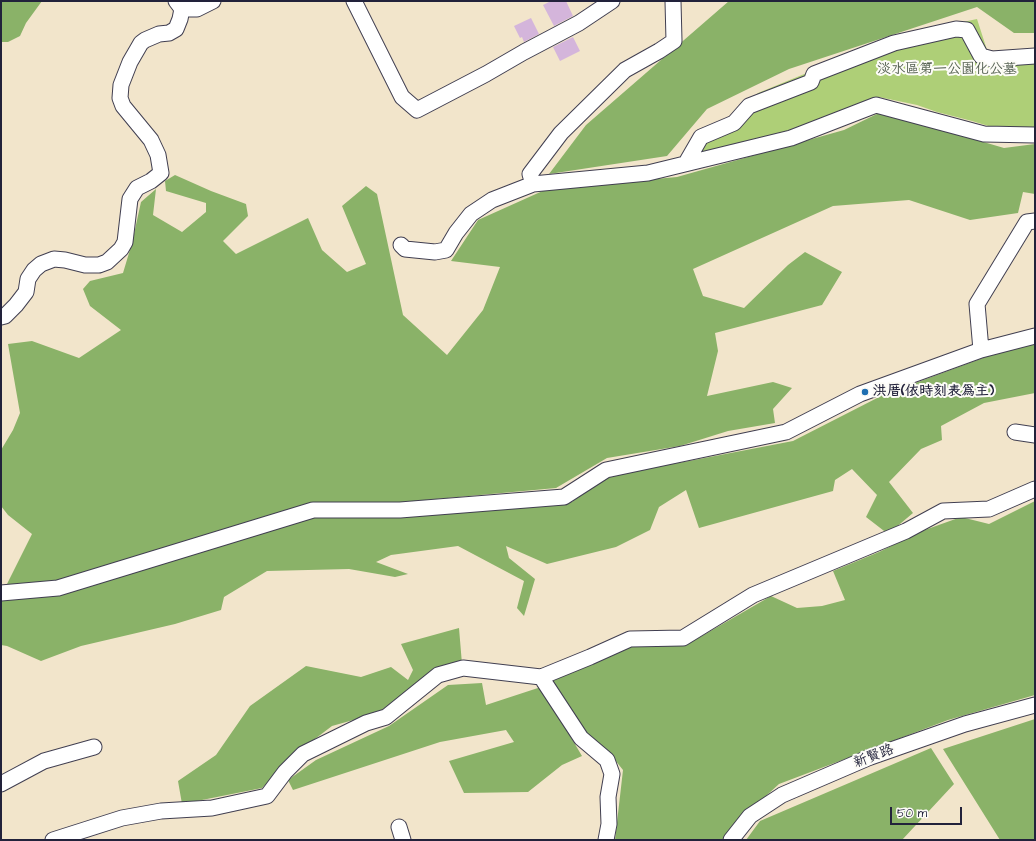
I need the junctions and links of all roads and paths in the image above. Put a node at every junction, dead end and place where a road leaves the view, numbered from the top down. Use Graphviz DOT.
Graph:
graph roads {
  1 [pos="213,1"];
  2 [pos="354,1"];
  3 [pos="612,1"];
  4 [pos="673,1"];
  5 [pos="179,5"];
  6 [pos="1035,56"];
  7 [pos="1035,135"];
  8 [pos="686,163"];
  9 [pos="533,184"];
  10 [pos="1035,221"];
  11 [pos="401,245"];
  12 [pos="1,317"];
  13 [pos="1035,336"];
  14 [pos="981,350"];
  15 [pos="1015,432"];
  16 [pos="1035,435"];
  17 [pos="1035,489"];
  18 [pos="1,594"];
  19 [pos="542,677"];
  20 [pos="1035,705"];
  21 [pos="94,747"];
  22 [pos="1,784"];
  23 [pos="54,840"];
  24 [pos="606,840"];
  25 [pos="731,840"];
  1 -- 5 [label="street"];
  2 -- 3 [label="street"];
  4 -- 9 [label="street"];
  5 -- 12 [label="street"];
  6 -- 8 [label="street"];
  7 -- 8 [label="street"];
  8 -- 9 [label="street"];
  9 -- 11 [label="street"];
  10 -- 14 [label="street"];
  13 -- 14 [label="street"];
  14 -- 18 [label="street"];
  15 -- 16 [label="street"];
  17 -- 19 [label="street"];
  19 -- 23 [label="street"];
  19 -- 24 [label="street"];
  20 -- 25 [label="street, 新賢路"];
  21 -- 22 [label="street"];
}
